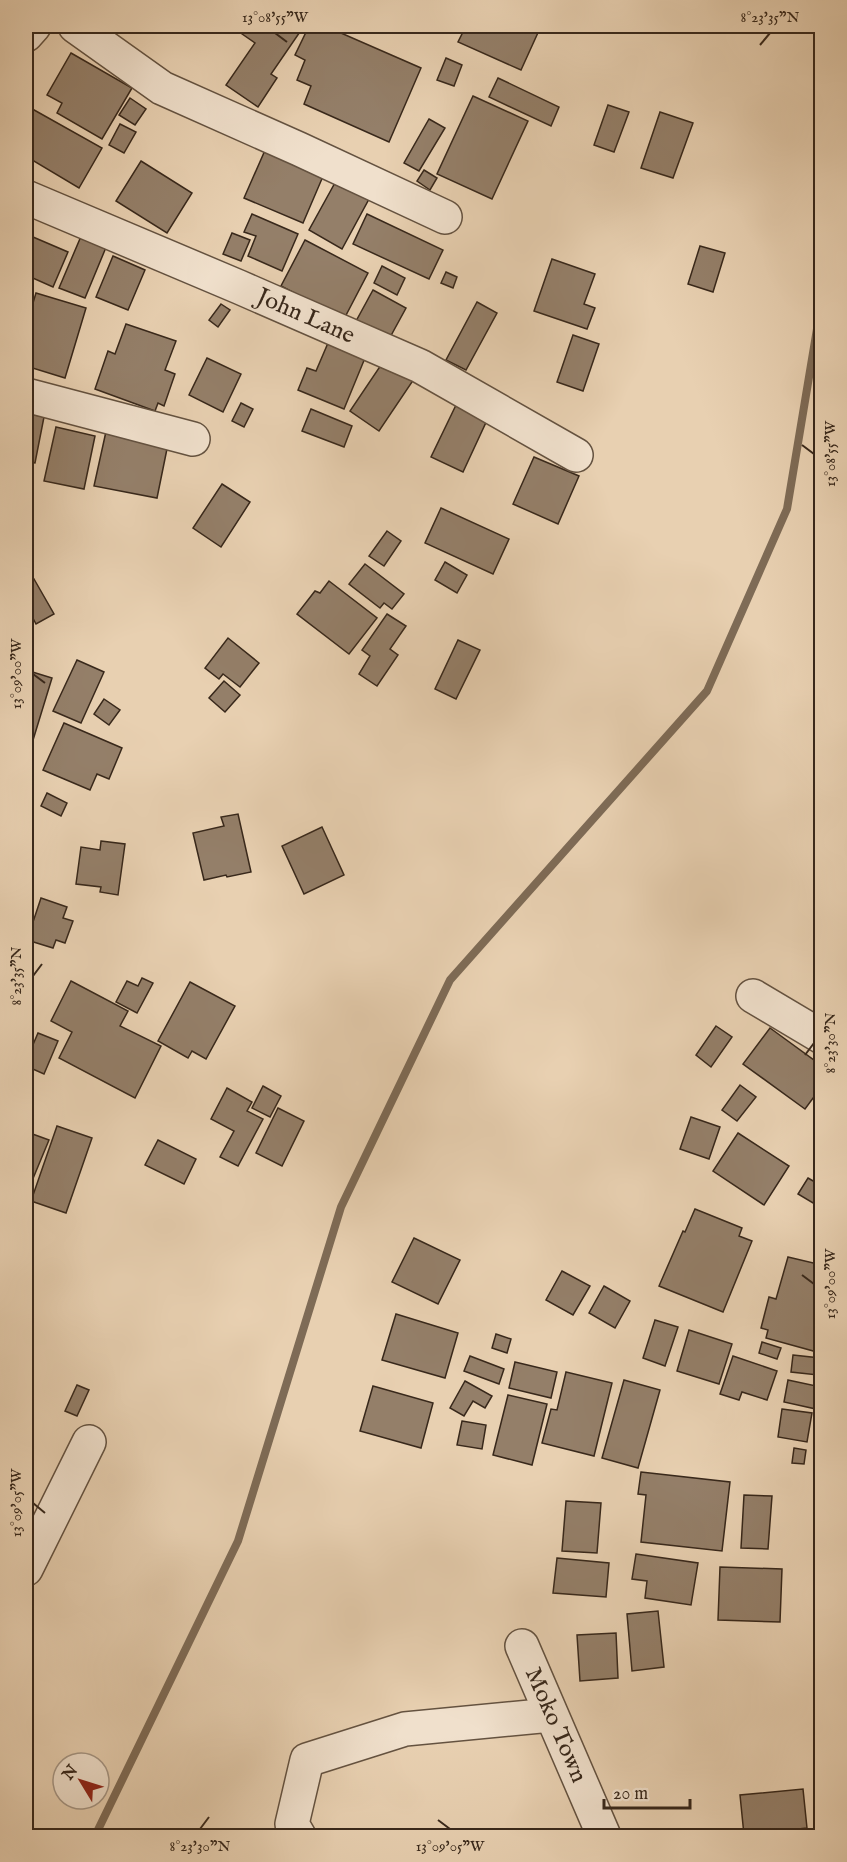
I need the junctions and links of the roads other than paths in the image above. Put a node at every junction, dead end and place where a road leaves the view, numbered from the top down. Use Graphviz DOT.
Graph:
graph roads {
  1 [pos="34,26"];
  2 [pos="75,26"];
  3 [pos="26,35"];
  4 [pos="26,197"];
  5 [pos="445,217"];
  6 [pos="26,395"];
  7 [pos="193,439"];
  8 [pos="576,455"];
  9 [pos="753,996"];
  10 [pos="822,1037"];
  11 [pos="89,1443"];
  12 [pos="26,1569"];
  13 [pos="522,1646"];
  14 [pos="551,1715"];
  15 [pos="299,1836"];
  16 [pos="604,1836"];
  1 -- 3 [label="street"];
  2 -- 5 [label="street"];
  4 -- 8 [label="street, John Lane"];
  6 -- 7 [label="street"];
  9 -- 10 [label="street"];
  11 -- 12 [label="street"];
  13 -- 14 [label="street, Moko Town"];
  14 -- 15 [label="street"];
  14 -- 16 [label="street, Moko Town"];
}
